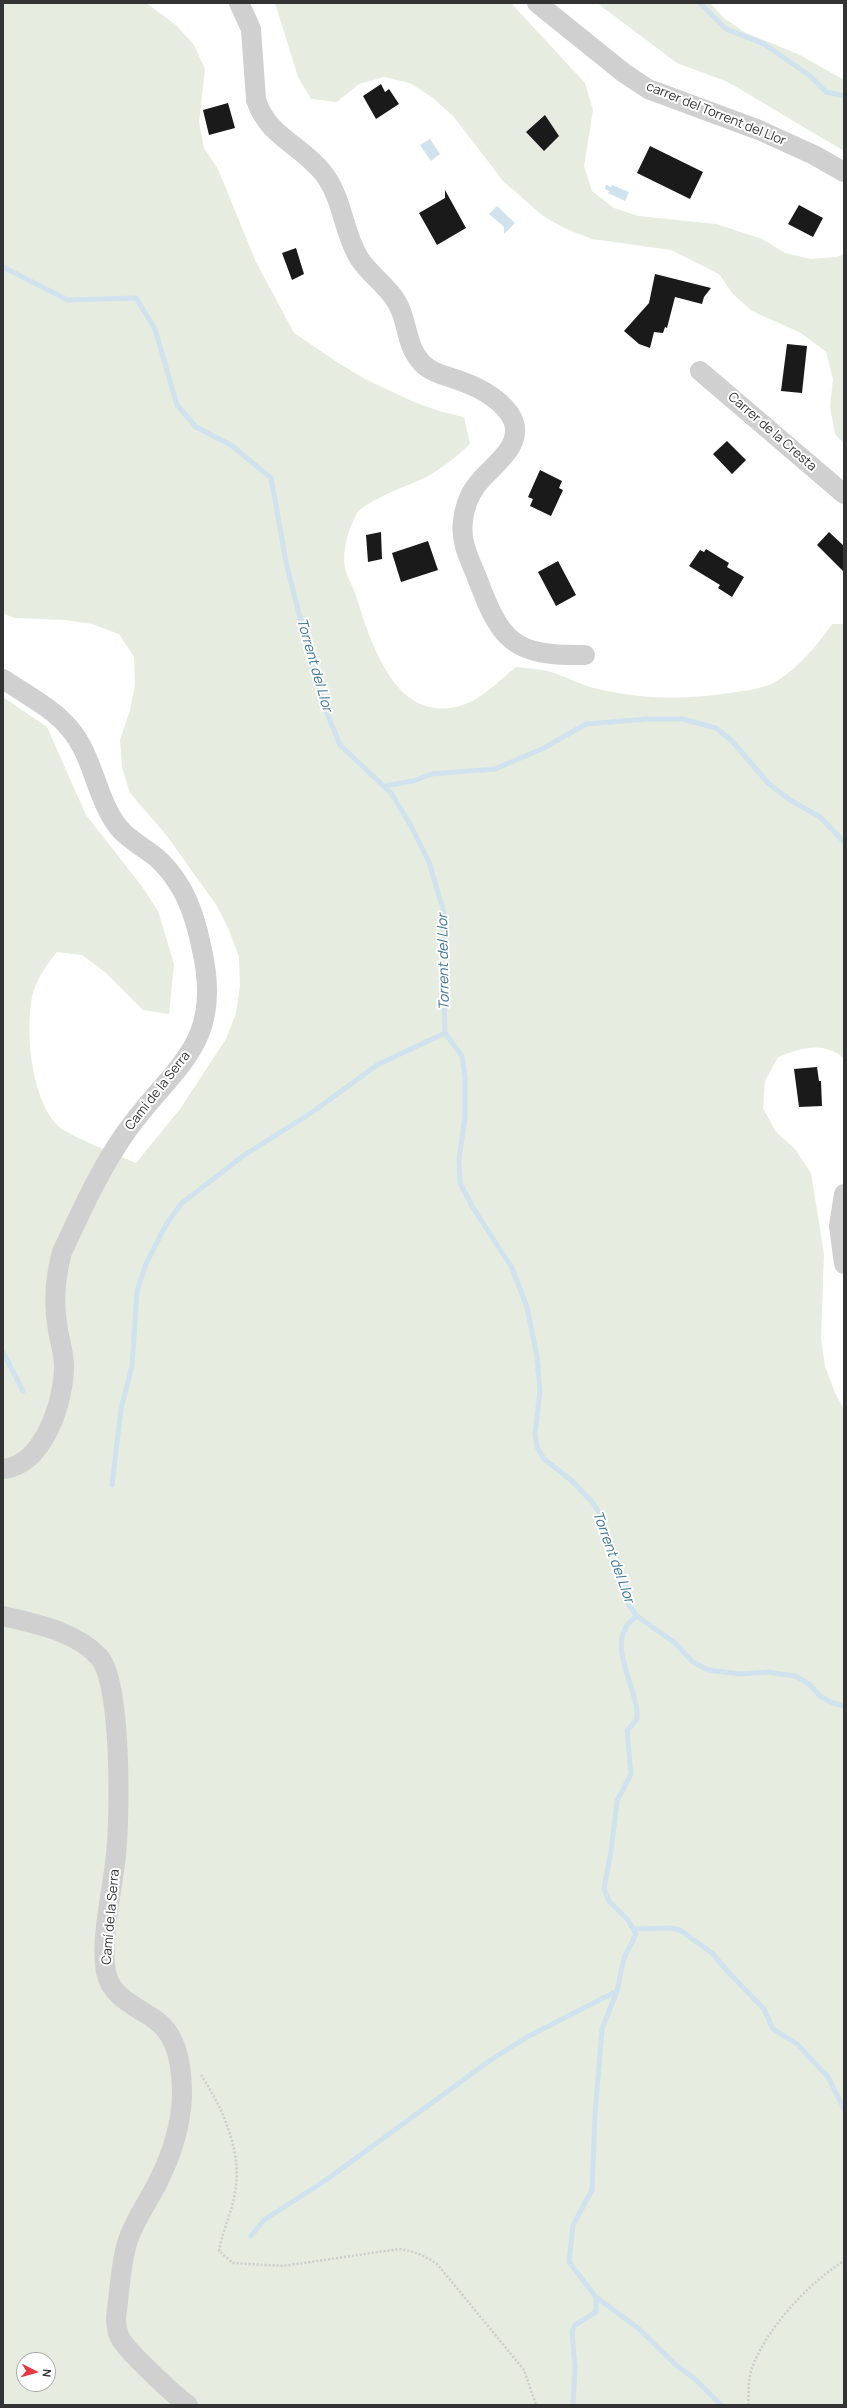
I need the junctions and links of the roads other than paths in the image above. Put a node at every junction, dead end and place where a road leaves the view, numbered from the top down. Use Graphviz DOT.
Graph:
graph roads {
  1 [pos="239,3"];
  2 [pos="537,3"];
  3 [pos="844,172"];
  4 [pos="700,371"];
  5 [pos="844,494"];
  6 [pos="585,655"];
  7 [pos="3,679"];
  8 [pos="844,1194"];
  9 [pos="844,1264"];
  10 [pos="3,1468"];
  11 [pos="3,1616"];
  12 [pos="188,2405"];
  1 -- 6 [label="street"];
  2 -- 3 [label="street, carrer del Torrent del Llor"];
  4 -- 5 [label="street, Carrer de la Cresta"];
  7 -- 10 [label="street, Camí de la Serra"];
  8 -- 9 [label="street"];
  11 -- 12 [label="street, Camí de la Serra"];
}
